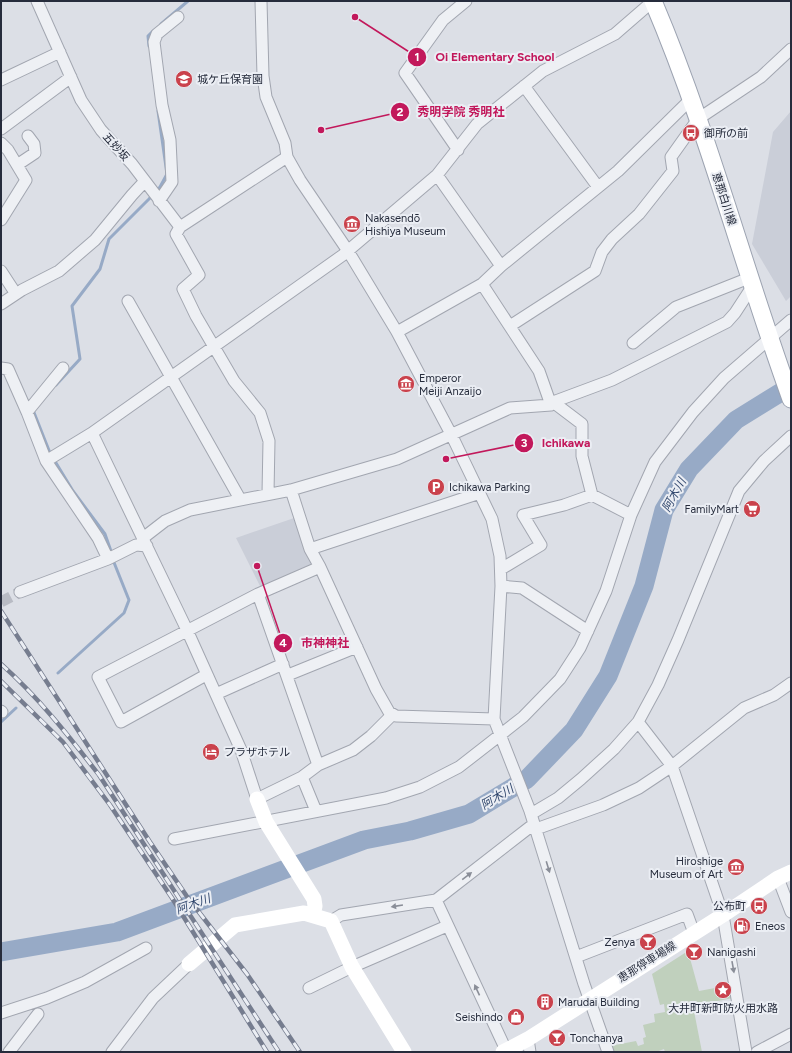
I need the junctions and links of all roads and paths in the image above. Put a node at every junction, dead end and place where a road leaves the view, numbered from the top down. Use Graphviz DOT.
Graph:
graph roads {
  1 [pos="37,1"];
  2 [pos="261,1"];
  3 [pos="466,1"];
  4 [pos="653,1"];
  5 [pos="178,17"];
  6 [pos="791,49"];
  7 [pos="60,52"];
  8 [pos="71,77"];
  9 [pos="1,80"];
  10 [pos="524,86"];
  11 [pos="690,100"];
  12 [pos="698,119"];
  13 [pos="1,128"];
  14 [pos="28,136"];
  15 [pos="1,143"];
  16 [pos="458,150"];
  17 [pos="287,157"];
  18 [pos="17,165"];
  19 [pos="437,175"];
  20 [pos="145,181"];
  21 [pos="598,187"];
  22 [pos="159,200"];
  23 [pos="1,220"];
  24 [pos="180,227"];
  25 [pos="348,251"];
  26 [pos="502,266"];
  27 [pos="1,271"];
  28 [pos="750,283"];
  29 [pos="482,284"];
  30 [pos="16,294"];
  31 [pos="128,301"];
  32 [pos="1,304"];
  33 [pos="791,320"];
  34 [pos="510,326"];
  35 [pos="397,332"];
  36 [pos="769,338"];
  37 [pos="633,342"];
  38 [pos="215,346"];
  39 [pos="1,368"];
  40 [pos="63,368"];
  41 [pos="171,379"];
  42 [pos="791,399"];
  43 [pos="552,403"];
  44 [pos="27,412"];
  45 [pos="92,433"];
  46 [pos="450,434"];
  47 [pos="791,436"];
  48 [pos="46,461"];
  49 [pos="291,490"];
  50 [pos="480,493"];
  51 [pos="268,494"];
  52 [pos="592,495"];
  53 [pos="240,500"];
  54 [pos="631,515"];
  55 [pos="145,542"];
  56 [pos="310,549"];
  57 [pos="113,557"];
  58 [pos="320,567"];
  59 [pos="501,569"];
  60 [pos="501,586"];
  61 [pos="20,592"];
  62 [pos="258,594"];
  63 [pos="187,630"];
  64 [pos="588,631"];
  65 [pos="357,647"];
  66 [pos="283,664"];
  67 [pos="206,675"];
  68 [pos="288,675"];
  69 [pos="791,682"];
  70 [pos="216,694"];
  71 [pos="392,715"];
  72 [pos="494,720"];
  73 [pos="638,722"];
  74 [pos="500,734"];
  75 [pos="318,765"];
  76 [pos="672,766"];
  77 [pos="302,777"];
  78 [pos="257,799"];
  79 [pos="316,810"];
  80 [pos="531,813"];
  81 [pos="266,822"];
  82 [pos="536,830"];
  83 [pos="174,839"];
  84 [pos="784,875"];
  85 [pos="436,900"];
  86 [pos="791,912"];
  87 [pos="313,915"];
  88 [pos="723,915"];
  89 [pos="331,921"];
  90 [pos="447,926"];
  91 [pos="694,933"];
  92 [pos="146,948"];
  93 [pos="576,956"];
  94 [pos="189,964"];
  95 [pos="352,967"];
  96 [pos="309,988"];
  97 [pos="590,999"];
  98 [pos="1,1014"];
  99 [pos="38,1014"];
  100 [pos="791,1034"];
  101 [pos="529,1046"];
  102 [pos="504,1051"];
  103 [pos="9,1052"];
  104 [pos="112,1052"];
  105 [pos="404,1052"];
  106 [pos="608,1052"];
  107 [pos="746,1052"];
  108 [pos="757,1052"];
  1 -- 7 [label="street, 五妙坂"];
  2 -- 17 [label="street"];
  3 -- 16 [label="street"];
  4 -- 10 [label="street"];
  4 -- 11 [label="main road, 恵那白川線"];
  5 -- 22 [label="street"];
  6 -- 12 [label="street"];
  7 -- 8 [label="street, 五妙坂"];
  7 -- 9 [label="street"];
  8 -- 13 [label="street"];
  8 -- 20 [label="street, 五妙坂"];
  10 -- 16 [label="street"];
  10 -- 21 [label="street"];
  11 -- 12 [label="main road, 恵那白川線"];
  11 -- 21 [label="street"];
  12 -- 28 [label="main road, 恵那白川線"];
  12 -- 34 [label="street"];
  14 -- 18 [label="street"];
  15 -- 18 [label="street"];
  16 -- 19 [label="street"];
  17 -- 24 [label="street"];
  17 -- 25 [label="street"];
  18 -- 23 [label="street"];
  19 -- 25 [label="street"];
  19 -- 26 [label="street"];
  20 -- 22 [label="street, 五妙坂"];
  20 -- 30 [label="street"];
  21 -- 26 [label="street"];
  22 -- 24 [label="street, 五妙坂"];
  24 -- 38 [label="street"];
  25 -- 35 [label="street"];
  25 -- 38 [label="street"];
  26 -- 29 [label="street"];
  27 -- 30 [label="street"];
  28 -- 36 [label="main road, 恵那白川線"];
  28 -- 37 [label="street"];
  28 -- 43 [label="street"];
  29 -- 34 [label="street"];
  29 -- 35 [label="street"];
  30 -- 32 [label="street"];
  31 -- 41 [label="street"];
  33 -- 36 [label="street"];
  34 -- 43 [label="street"];
  35 -- 46 [label="street"];
  36 -- 42 [label="main road, 恵那白川線"];
  36 -- 54 [label="street"];
  38 -- 41 [label="street"];
  38 -- 51 [label="street"];
  39 -- 44 [label="street"];
  40 -- 44 [label="street"];
  41 -- 45 [label="street"];
  41 -- 53 [label="street"];
  43 -- 46 [label="street"];
  43 -- 52 [label="street"];
  44 -- 48 [label="street"];
  45 -- 48 [label="street"];
  45 -- 55 [label="street"];
  46 -- 49 [label="street"];
  46 -- 50 [label="street"];
  47 -- 73 [label="street"];
  48 -- 57 [label="street"];
  49 -- 51 [label="street"];
  49 -- 56 [label="street"];
  50 -- 56 [label="street"];
  50 -- 59 [label="street"];
  51 -- 53 [label="street"];
  52 -- 54 [label="street"];
  52 -- 59 [label="street"];
  53 -- 55 [label="street"];
  54 -- 64 [label="street"];
  55 -- 57 [label="street"];
  55 -- 63 [label="street"];
  56 -- 58 [label="street"];
  57 -- 61 [label="street"];
  58 -- 62 [label="street"];
  58 -- 65 [label="street"];
  59 -- 60 [label="street"];
  60 -- 64 [label="street"];
  60 -- 72 [label="street"];
  62 -- 63 [label="street"];
  62 -- 66 [label="street"];
  63 -- 67 [label="street"];
  63 -- 67 [label="street"];
  64 -- 74 [label="street"];
  65 -- 68 [label="street"];
  65 -- 71 [label="street"];
  66 -- 68 [label="street"];
  66 -- 70 [label="street"];
  67 -- 70 [label="street"];
  68 -- 75 [label="street"];
  69 -- 76 [label="street"];
  70 -- 78 [label="street"];
  71 -- 72 [label="street"];
  71 -- 75 [label="street"];
  72 -- 74 [label="street"];
  73 -- 76 [label="street"];
  73 -- 80 [label="street"];
  74 -- 79 [label="street"];
  74 -- 80 [label="street"];
  75 -- 77 [label="street"];
  76 -- 82 [label="street"];
  76 -- 88 [label="street"];
  77 -- 78 [label="street"];
  77 -- 79 [label="street"];
  78 -- 81 [label="street"];
  79 -- 81 [label="street"];
  80 -- 82 [label="street"];
  81 -- 83 [label="street"];
  81 -- 87 [label="street"];
  85 -- 82 [label="street, one-way"];
  82 -- 93 [label="street, one-way"];
  84 -- 86 [label="street"];
  84 -- 88 [label="street, 恵那停車場線"];
  85 -- 89 [label="street, one-way"];
  85 -- 90 [label="street"];
  87 -- 89 [label="street"];
  87 -- 94 [label="street"];
  88 -- 91 [label="street, 恵那停車場線"];
  88 -- 107 [label="street, one-way"];
  89 -- 95 [label="street"];
  90 -- 95 [label="street"];
  102 -- 90 [label="street, one-way"];
  91 -- 93 [label="street"];
  91 -- 97 [label="street, 恵那停車場線"];
  92 -- 98 [label="street"];
  93 -- 97 [label="street"];
  94 -- 104 [label="street"];
  95 -- 96 [label="street"];
  95 -- 105 [label="street"];
  97 -- 101 [label="street, 恵那停車場線"];
  97 -- 106 [label="street"];
  99 -- 103 [label="street"];
  100 -- 108 [label="street"];
  101 -- 102 [label="street, 恵那停車場線"];
}
